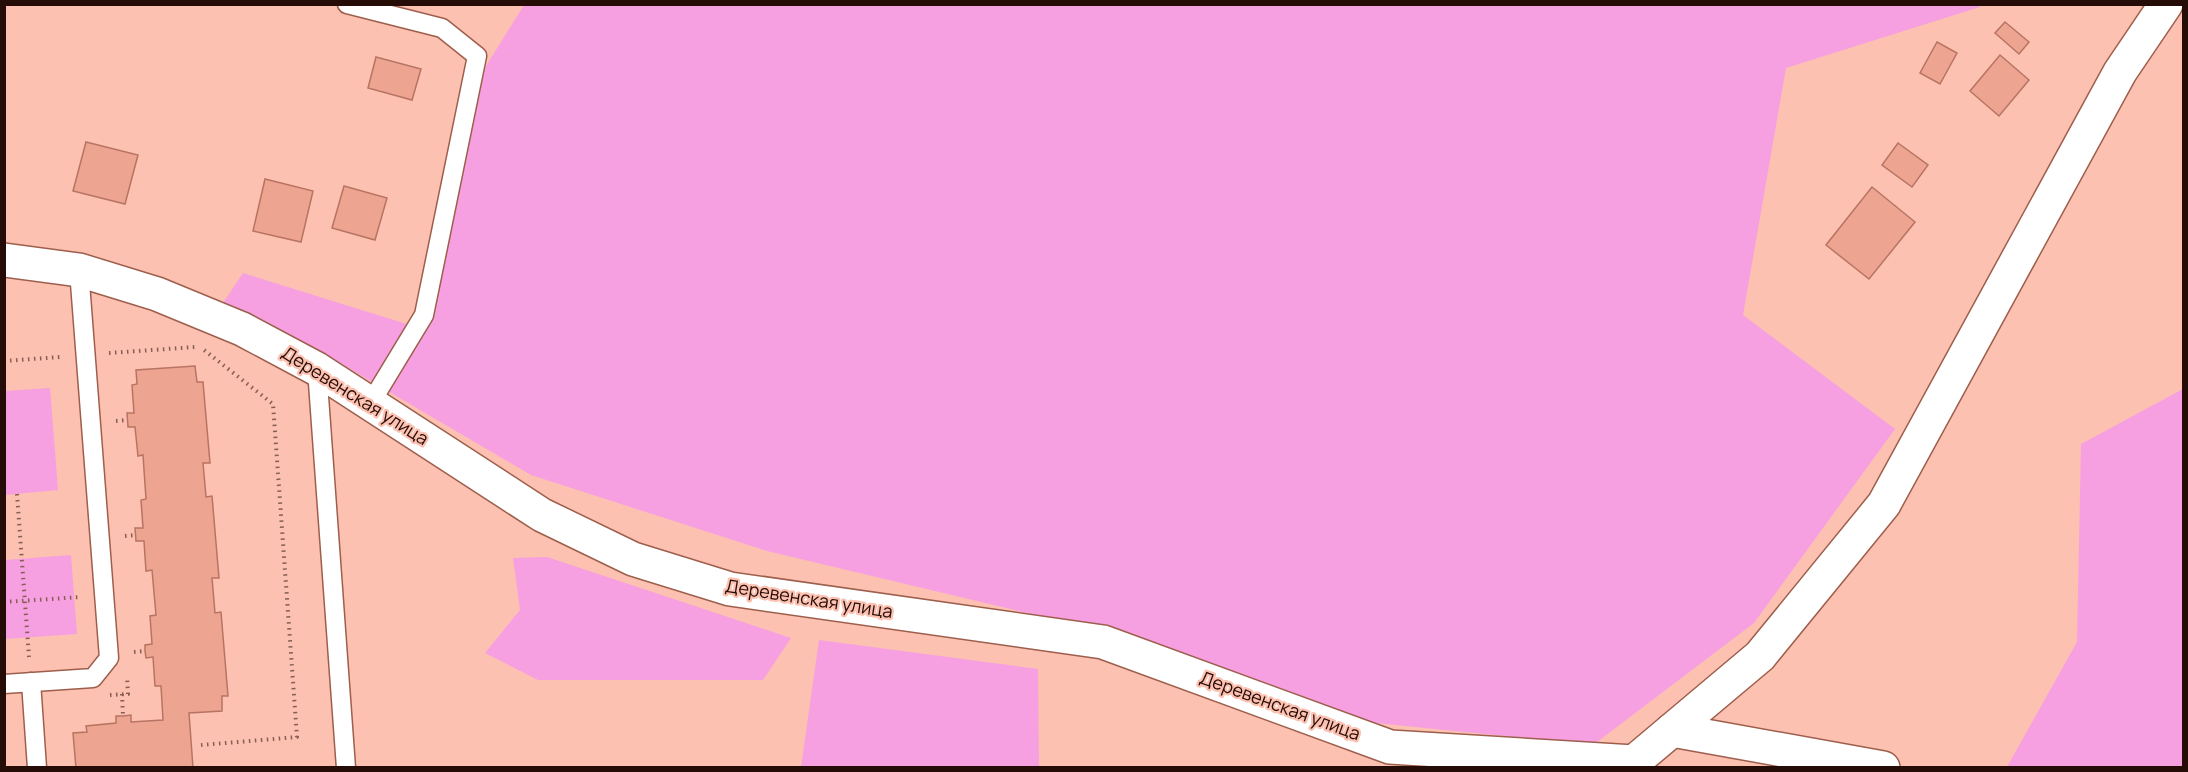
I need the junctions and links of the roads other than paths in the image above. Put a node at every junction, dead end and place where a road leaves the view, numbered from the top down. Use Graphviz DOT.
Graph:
graph roads {
  1 [pos="347,4"];
  2 [pos="2166,4"];
  3 [pos="4,260"];
  4 [pos="79,270"];
  5 [pos="317,369"];
  6 [pos="370,404"];
  7 [pos="31,682"];
  8 [pos="4,684"];
  9 [pos="1672,730"];
  10 [pos="1633,765"];
  11 [pos="37,768"];
  12 [pos="346,768"];
  13 [pos="1883,768"];
  1 -- 6 [label="lane"];
  2 -- 9 [label="street"];
  3 -- 4 [label="street, Деревенская улица"];
  4 -- 5 [label="street, Деревенская улица"];
  4 -- 7 [label="lane"];
  5 -- 6 [label="street, Деревенская улица"];
  5 -- 12 [label="lane"];
  6 -- 10 [label="street, Деревенская улица"];
  7 -- 8 [label="lane"];
  7 -- 11 [label="lane"];
  9 -- 10 [label="street"];
  9 -- 13 [label="street"];
}
